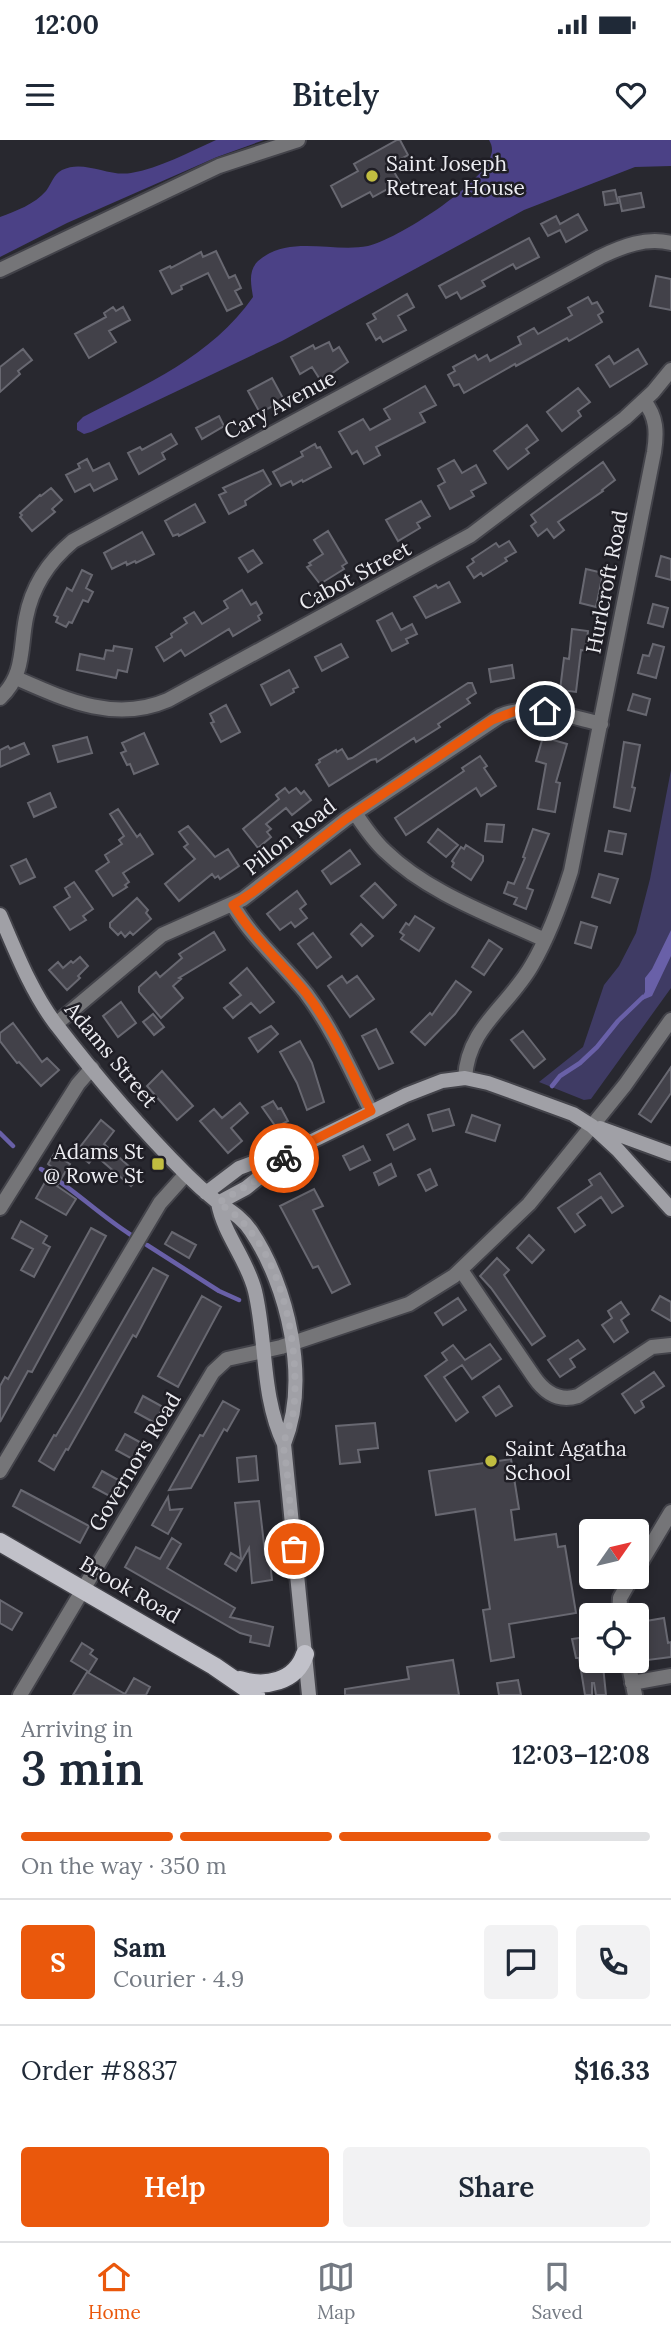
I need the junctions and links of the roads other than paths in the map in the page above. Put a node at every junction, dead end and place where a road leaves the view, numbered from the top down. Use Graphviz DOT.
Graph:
graph roads {
  1 [pos="298,140"];
  2 [pos="671,243"];
  3 [pos="0,270"];
  4 [pos="671,370"];
  5 [pos="644,401"];
  6 [pos="16,678"];
  7 [pos="0,698"];
  8 [pos="601,723"];
  9 [pos="355,813"];
  10 [pos="233,905"];
  11 [pos="0,915"];
  12 [pos="545,940"];
  13 [pos="671,1020"];
  14 [pos="56,1024"];
  15 [pos="92,1068"];
  16 [pos="465,1079"];
  17 [pos="371,1111"];
  18 [pos="592,1126"];
  19 [pos="308,1143"];
  20 [pos="671,1154"];
  21 [pos="186,1174"];
  22 [pos="5,1190"];
  23 [pos="212,1198"];
  24 [pos="0,1208"];
  25 [pos="671,1209"];
  26 [pos="461,1270"];
  27 [pos="275,1277"];
  28 [pos="253,1284"];
  29 [pos="292,1344"];
  30 [pos="671,1345"];
  31 [pos="264,1352"];
  32 [pos="284,1444"];
  33 [pos="0,1471"];
  34 [pos="671,1511"];
  35 [pos="0,1542"];
  36 [pos="649,1549"];
  37 [pos="83,1589"];
  38 [pos="304,1654"];
  39 [pos="671,1676"];
  40 [pos="237,1679"];
  41 [pos="634,1689"];
  42 [pos="20,1695"];
  43 [pos="256,1695"];
  44 [pos="273,1695"];
  45 [pos="309,1695"];
  1 -- 3 [label="street"];
  2 -- 6 [label="street, Cary Avenue"];
  4 -- 5 [label="street, Cabot Street"];
  5 -- 6 [label="street, Cabot Street"];
  5 -- 8 [label="street, Hurlcroft Road"];
  6 -- 7 [label="street, Cary Avenue"];
  8 -- 9 [label="street, Pillon Road"];
  8 -- 12 [label="street, Hurlcroft Road"];
  9 -- 10 [label="street, Pillon Road"];
  9 -- 12 [label="street"];
  10 -- 14 [label="street, Pillon Road"];
  10 -- 17 [label="street"];
  11 -- 14 [label="main road, Adams Street"];
  12 -- 16 [label="street, Hurlcroft Road"];
  13 -- 18 [label="street, Governors Road"];
  14 -- 15 [label="main road, Adams Street"];
  15 -- 21 [label="main road, Adams Street"];
  15 -- 22 [label="street"];
  16 -- 17 [label="main road"];
  16 -- 18 [label="main road"];
  17 -- 19 [label="main road"];
  18 -- 20 [label="main road"];
  18 -- 25 [label="main road"];
  18 -- 26 [label="street, Governors Road"];
  19 -- 23 [label="main road"];
  19 -- 23 [label="main road"];
  21 -- 23 [label="main road, Adams Street"];
  21 -- 33 [label="street"];
  22 -- 24 [label="street"];
  23 -- 27 [label="main road, Adams Street"];
  23 -- 28 [label="main road, Adams Street"];
  26 -- 29 [label="street, Governors Road"];
  26 -- 30 [label="street"];
  27 -- 28 [label="main road"];
  27 -- 29 [label="main road, Adams Street"];
  28 -- 31 [label="main road, Adams Street"];
  29 -- 31 [label="street, Governors Road"];
  29 -- 32 [label="main road, Adams Street"];
  31 -- 32 [label="main road, Adams Street"];
  31 -- 37 [label="street, Governors Road"];
  32 -- 38 [label="main road, Adams Street"];
  34 -- 36 [label="street"];
  35 -- 37 [label="main road, Brook Road"];
  37 -- 40 [label="main road, Brook Road"];
  37 -- 42 [label="street, Governors Road"];
  38 -- 40 [label="main road"];
  38 -- 45 [label="main road, Adams Street"];
  39 -- 41 [label="street"];
  40 -- 43 [label="main road, Brook Road"];
  40 -- 44 [label="main road, Brook Road"];
}
